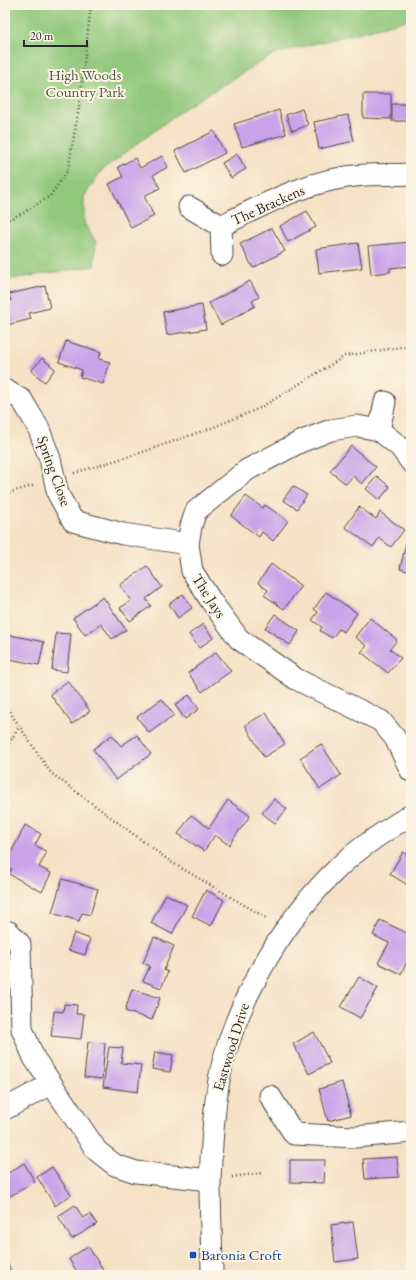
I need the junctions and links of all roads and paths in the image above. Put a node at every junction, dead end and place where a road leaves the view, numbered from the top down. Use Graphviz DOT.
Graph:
graph roads {
  1 [pos="91,5"];
  2 [pos="411,174"];
  3 [pos="189,207"];
  4 [pos="5,221"];
  5 [pos="221,226"];
  6 [pos="222,255"];
  7 [pos="411,347"];
  8 [pos="5,390"];
  9 [pos="385,402"];
  10 [pos="379,430"];
  11 [pos="411,462"];
  12 [pos="55,480"];
  13 [pos="5,494"];
  14 [pos="188,544"];
  15 [pos="5,705"];
  16 [pos="19,726"];
  17 [pos="5,750"];
  18 [pos="411,770"];
  19 [pos="411,815"];
  20 [pos="286,930"];
  21 [pos="5,931"];
  22 [pos="51,1084"];
  23 [pos="270,1096"];
  24 [pos="5,1110"];
  25 [pos="411,1132"];
  26 [pos="261,1173"];
  27 [pos="210,1180"];
  28 [pos="212,1275"];
  1 -- 4 [label="path"];
  2 -- 5 [label="street, The Brackens"];
  3 -- 5 [label="street, The Brackens"];
  5 -- 6 [label="street, The Brackens"];
  7 -- 12 [label="path"];
  8 -- 12 [label="street, Spring Close"];
  9 -- 10 [label="street"];
  10 -- 11 [label="street, The Jays"];
  10 -- 14 [label="street, The Jays"];
  12 -- 13 [label="path"];
  12 -- 14 [label="street, Spring Close"];
  14 -- 18 [label="street, The Jays"];
  15 -- 16 [label="path"];
  16 -- 17 [label="path"];
  16 -- 20 [label="path"];
  19 -- 20 [label="street, Eastwood Drive"];
  20 -- 27 [label="street, Eastwood Drive"];
  21 -- 22 [label="street"];
  22 -- 24 [label="street"];
  22 -- 27 [label="street"];
  23 -- 25 [label="street"];
  26 -- 27 [label="path"];
  27 -- 28 [label="street, Eastwood Drive"];
}
